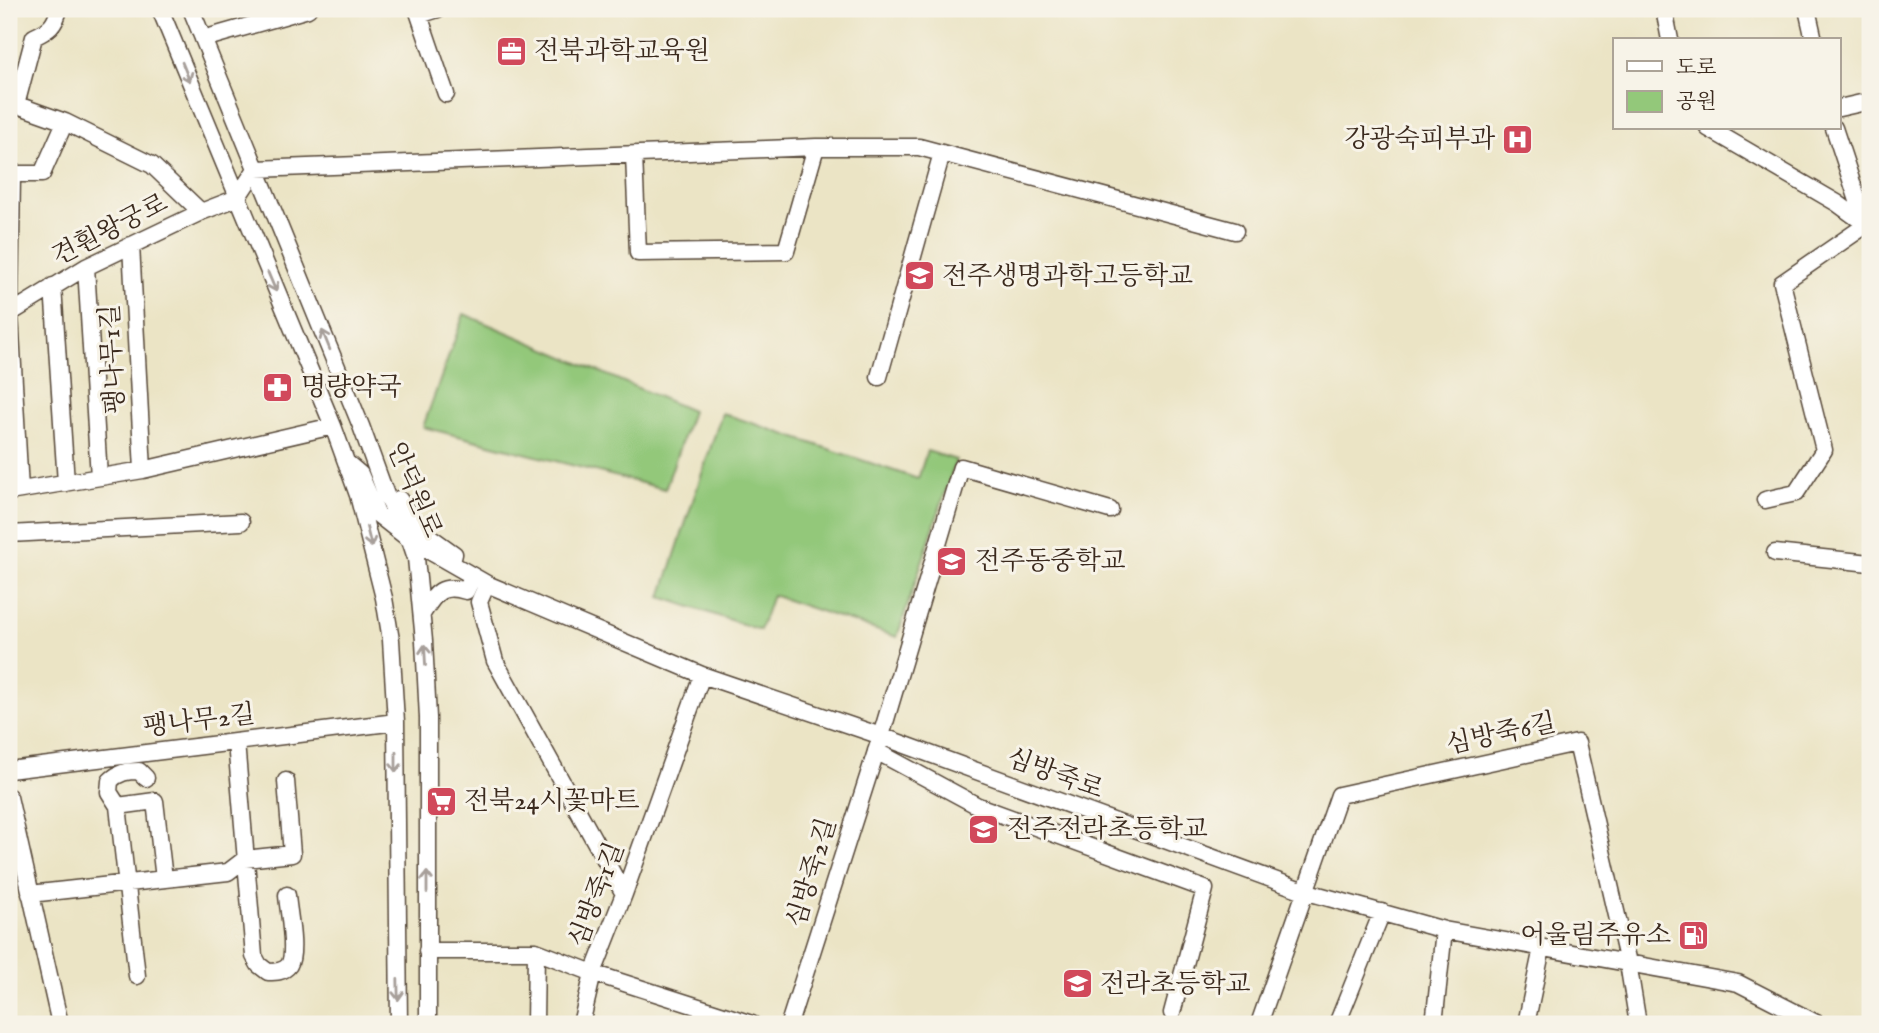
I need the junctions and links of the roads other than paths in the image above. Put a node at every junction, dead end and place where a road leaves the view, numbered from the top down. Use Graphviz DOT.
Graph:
graph roads {
  1 [pos="59,9"];
  2 [pos="160,9"];
  3 [pos="191,9"];
  4 [pos="308,9"];
  5 [pos="438,9"];
  6 [pos="1664,9"];
  7 [pos="1807,9"];
  8 [pos="418,12"];
  9 [pos="1670,38"];
  10 [pos="1814,38"];
  11 [pos="203,40"];
  12 [pos="446,94"];
  13 [pos="1870,101"];
  14 [pos="12,103"];
  15 [pos="1840,108"];
  16 [pos="65,122"];
  17 [pos="1711,130"];
  18 [pos="1835,130"];
  19 [pos="816,148"];
  20 [pos="942,153"];
  21 [pos="634,155"];
  22 [pos="256,169"];
  23 [pos="11,183"];
  24 [pos="237,198"];
  25 [pos="201,212"];
  26 [pos="1868,227"];
  27 [pos="1235,231"];
  28 [pos="10,246"];
  29 [pos="131,246"];
  30 [pos="86,267"];
  31 [pos="53,286"];
  32 [pos="9,314"];
  33 [pos="879,377"];
  34 [pos="333,426"];
  35 [pos="346,461"];
  36 [pos="143,470"];
  37 [pos="99,477"];
  38 [pos="66,483"];
  39 [pos="15,491"];
  40 [pos="386,495"];
  41 [pos="1765,500"];
  42 [pos="1110,510"];
  43 [pos="241,522"];
  44 [pos="9,534"];
  45 [pos="410,540"];
  46 [pos="1775,553"];
  47 [pos="1870,563"];
  48 [pos="453,564"];
  49 [pos="480,580"];
  50 [pos="422,614"];
  51 [pos="702,675"];
  52 [pos="396,722"];
  53 [pos="236,742"];
  54 [pos="878,744"];
  55 [pos="9,771"];
  56 [pos="146,778"];
  57 [pos="286,781"];
  58 [pos="9,797"];
  59 [pos="118,806"];
  60 [pos="245,859"];
  61 [pos="164,879"];
  62 [pos="128,883"];
  63 [pos="1304,891"];
  64 [pos="30,894"];
  65 [pos="624,894"];
  66 [pos="287,895"];
  67 [pos="1382,912"];
  68 [pos="1444,930"];
  69 [pos="1542,947"];
  70 [pos="427,951"];
  71 [pos="536,951"];
  72 [pos="1628,963"];
  73 [pos="593,973"];
  74 [pos="137,976"];
  75 [pos="1172,1013"];
  76 [pos="59,1018"];
  77 [pos="398,1024"];
  78 [pos="428,1024"];
  79 [pos="535,1024"];
  80 [pos="581,1024"];
  81 [pos="752,1024"];
  82 [pos="789,1024"];
  83 [pos="1259,1024"];
  84 [pos="1337,1024"];
  85 [pos="1434,1024"];
  86 [pos="1527,1024"];
  87 [pos="1637,1024"];
  88 [pos="1818,1024"];
  1 -- 14 [label="street"];
  2 -- 24 [label="street, 안덕원로, one-way"];
  3 -- 11 [label="street, 안덕원로"];
  4 -- 11 [label="street"];
  5 -- 8 [label="street"];
  6 -- 9 [label="street"];
  7 -- 10 [label="street"];
  8 -- 12 [label="street"];
  11 -- 22 [label="street, 안덕원로"];
  13 -- 15 [label="street"];
  14 -- 16 [label="street"];
  16 -- 23 [label="street"];
  16 -- 25 [label="street"];
  17 -- 26 [label="street"];
  18 -- 26 [label="street"];
  19 -- 20 [label="street"];
  19 -- 21 [label="street"];
  19 -- 21 [label="street"];
  20 -- 27 [label="street"];
  20 -- 33 [label="street"];
  21 -- 22 [label="street"];
  22 -- 24 [label="street"];
  40 -- 22 [label="street, 안덕원로, one-way"];
  23 -- 28 [label="street"];
  24 -- 25 [label="street, 견훤왕궁로"];
  24 -- 34 [label="street, 안덕원로, one-way"];
  25 -- 29 [label="street, 견훤왕궁로"];
  26 -- 41 [label="street"];
  28 -- 32 [label="street"];
  29 -- 30 [label="street, 견훤왕궁로"];
  29 -- 36 [label="street, 팽나무1길"];
  30 -- 31 [label="street, 견훤왕궁로"];
  30 -- 37 [label="street, 팽나무1길"];
  31 -- 32 [label="street, 견훤왕궁로"];
  31 -- 38 [label="street, 팽나무1길"];
  32 -- 39 [label="street"];
  34 -- 35 [label="street, 안덕원로"];
  34 -- 36 [label="street"];
  35 -- 45 [label="street, 심방죽로"];
  35 -- 52 [label="street, 안덕원로, one-way"];
  36 -- 37 [label="street"];
  37 -- 38 [label="street"];
  38 -- 39 [label="street"];
  40 -- 45 [label="street, 안덕원로"];
  40 -- 48 [label="street"];
  42 -- 54 [label="street, 심방죽2길"];
  43 -- 44 [label="street"];
  45 -- 48 [label="street, 심방죽로"];
  45 -- 50 [label="street, 안덕원로"];
  46 -- 47 [label="street"];
  48 -- 49 [label="street, 심방죽로"];
  49 -- 50 [label="street"];
  49 -- 51 [label="street, 심방죽로"];
  49 -- 65 [label="street"];
  70 -- 50 [label="street, 안덕원로, one-way"];
  51 -- 54 [label="street, 심방죽로"];
  51 -- 65 [label="street, 심방죽1길"];
  52 -- 53 [label="street, 팽나무2길"];
  52 -- 77 [label="street, 안덕원로, one-way"];
  53 -- 55 [label="street, 팽나무2길"];
  53 -- 60 [label="street"];
  54 -- 63 [label="street, 심방죽로"];
  54 -- 75 [label="street"];
  54 -- 82 [label="street, 심방죽2길"];
  56 -- 59 [label="street"];
  57 -- 60 [label="street"];
  58 -- 64 [label="street"];
  59 -- 61 [label="street"];
  59 -- 62 [label="street"];
  60 -- 61 [label="street"];
  60 -- 66 [label="street"];
  61 -- 62 [label="street"];
  62 -- 64 [label="street"];
  62 -- 74 [label="street"];
  63 -- 67 [label="street, 심방죽로"];
  63 -- 72 [label="street, 심방죽6길"];
  63 -- 83 [label="street"];
  64 -- 76 [label="street"];
  65 -- 73 [label="street, 심방죽1길"];
  67 -- 68 [label="street, 심방죽로"];
  67 -- 84 [label="street"];
  68 -- 69 [label="street, 심방죽로"];
  68 -- 85 [label="street"];
  69 -- 72 [label="street, 심방죽로"];
  69 -- 86 [label="street"];
  70 -- 71 [label="street, 심방죽1길"];
  70 -- 78 [label="street, 안덕원로"];
  71 -- 73 [label="street, 심방죽1길"];
  71 -- 79 [label="street, 심방죽1길"];
  72 -- 87 [label="street"];
  72 -- 88 [label="street, 심방죽로"];
  73 -- 80 [label="street, 심방죽1길"];
  73 -- 81 [label="street, 심방죽1길"];
}
